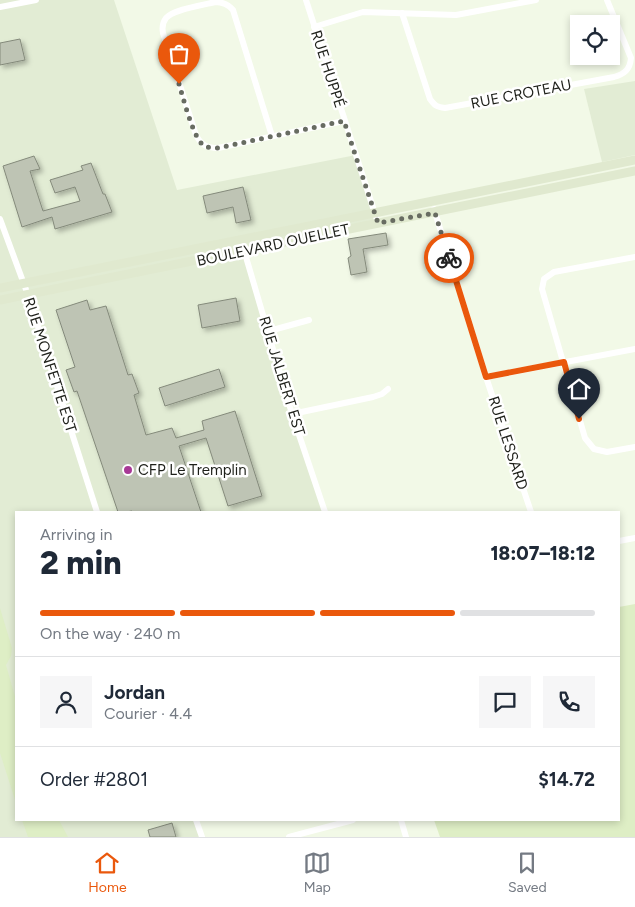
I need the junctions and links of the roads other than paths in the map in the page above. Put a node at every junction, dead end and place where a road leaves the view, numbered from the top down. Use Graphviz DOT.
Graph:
graph roads {
  1 [pos="36,0"];
  2 [pos="306,0"];
  3 [pos="536,0"];
  4 [pos="607,0"];
  5 [pos="0,7"];
  6 [pos="402,13"];
  7 [pos="314,27"];
  8 [pos="344,121"];
  9 [pos="272,136"];
  10 [pos="635,160"];
  11 [pos="635,171"];
  12 [pos="431,202"];
  13 [pos="374,213"];
  14 [pos="435,213"];
  15 [pos="0,219"];
  16 [pos="378,223"];
  17 [pos="242,240"];
  18 [pos="245,251"];
  19 [pos="635,257"];
  20 [pos="23,283"];
  21 [pos="0,288"];
  22 [pos="28,295"];
  23 [pos="0,300"];
  24 [pos="309,320"];
  25 [pos="269,331"];
  26 [pos="635,349"];
  27 [pos="564,362"];
  28 [pos="486,377"];
  29 [pos="388,389"];
  30 [pos="292,414"];
  31 [pos="635,447"];
  32 [pos="98,511"];
  33 [pos="325,511"];
  34 [pos="531,511"];
  35 [pos="635,538"];
  36 [pos="620,541"];
  37 [pos="196,821"];
  38 [pos="349,821"];
  39 [pos="400,821"];
  40 [pos="202,837"];
  41 [pos="289,837"];
  42 [pos="406,837"];
  1 -- 5 [label="street"];
  2 -- 7 [label="street, RUE HUPPÉ"];
  3 -- 6 [label="street"];
  4 -- 6 [label="street, RUE CROTEAU"];
  6 -- 7 [label="street"];
  7 -- 8 [label="street, RUE HUPPÉ"];
  8 -- 9 [label="street"];
  8 -- 13 [label="street, RUE HUPPÉ"];
  9 -- 9 [label="street"];
  10 -- 12 [label="street, BOULEVARD OUELLET"];
  11 -- 14 [label="street, BOULEVARD OUELLET"];
  12 -- 13 [label="street, BOULEVARD OUELLET"];
  12 -- 14 [label="street, RUE LESSARD"];
  13 -- 16 [label="street, RUE HUPPÉ"];
  13 -- 17 [label="street, BOULEVARD OUELLET"];
  14 -- 16 [label="street, BOULEVARD OUELLET"];
  14 -- 28 [label="street, RUE LESSARD"];
  15 -- 20 [label="street, RUE MONFETTE EST"];
  16 -- 18 [label="street, BOULEVARD OUELLET"];
  17 -- 18 [label="street, RUE JALBERT EST"];
  17 -- 20 [label="street, BOULEVARD OUELLET"];
  18 -- 22 [label="street, BOULEVARD OUELLET"];
  18 -- 25 [label="street, RUE JALBERT EST"];
  19 -- 27 [label="street"];
  20 -- 21 [label="street, BOULEVARD OUELLET"];
  20 -- 22 [label="street, RUE MONFETTE EST"];
  22 -- 23 [label="street, BOULEVARD OUELLET"];
  22 -- 32 [label="street, RUE MONFETTE EST"];
  24 -- 25 [label="street"];
  25 -- 30 [label="street, RUE JALBERT EST"];
  26 -- 27 [label="street"];
  27 -- 28 [label="street"];
  27 -- 31 [label="street"];
  28 -- 34 [label="street, RUE LESSARD"];
  29 -- 30 [label="street"];
  30 -- 33 [label="street, RUE JALBERT EST"];
  35 -- 36 [label="street"];
  37 -- 40 [label="street"];
  38 -- 41 [label="street"];
  39 -- 42 [label="street"];
}
